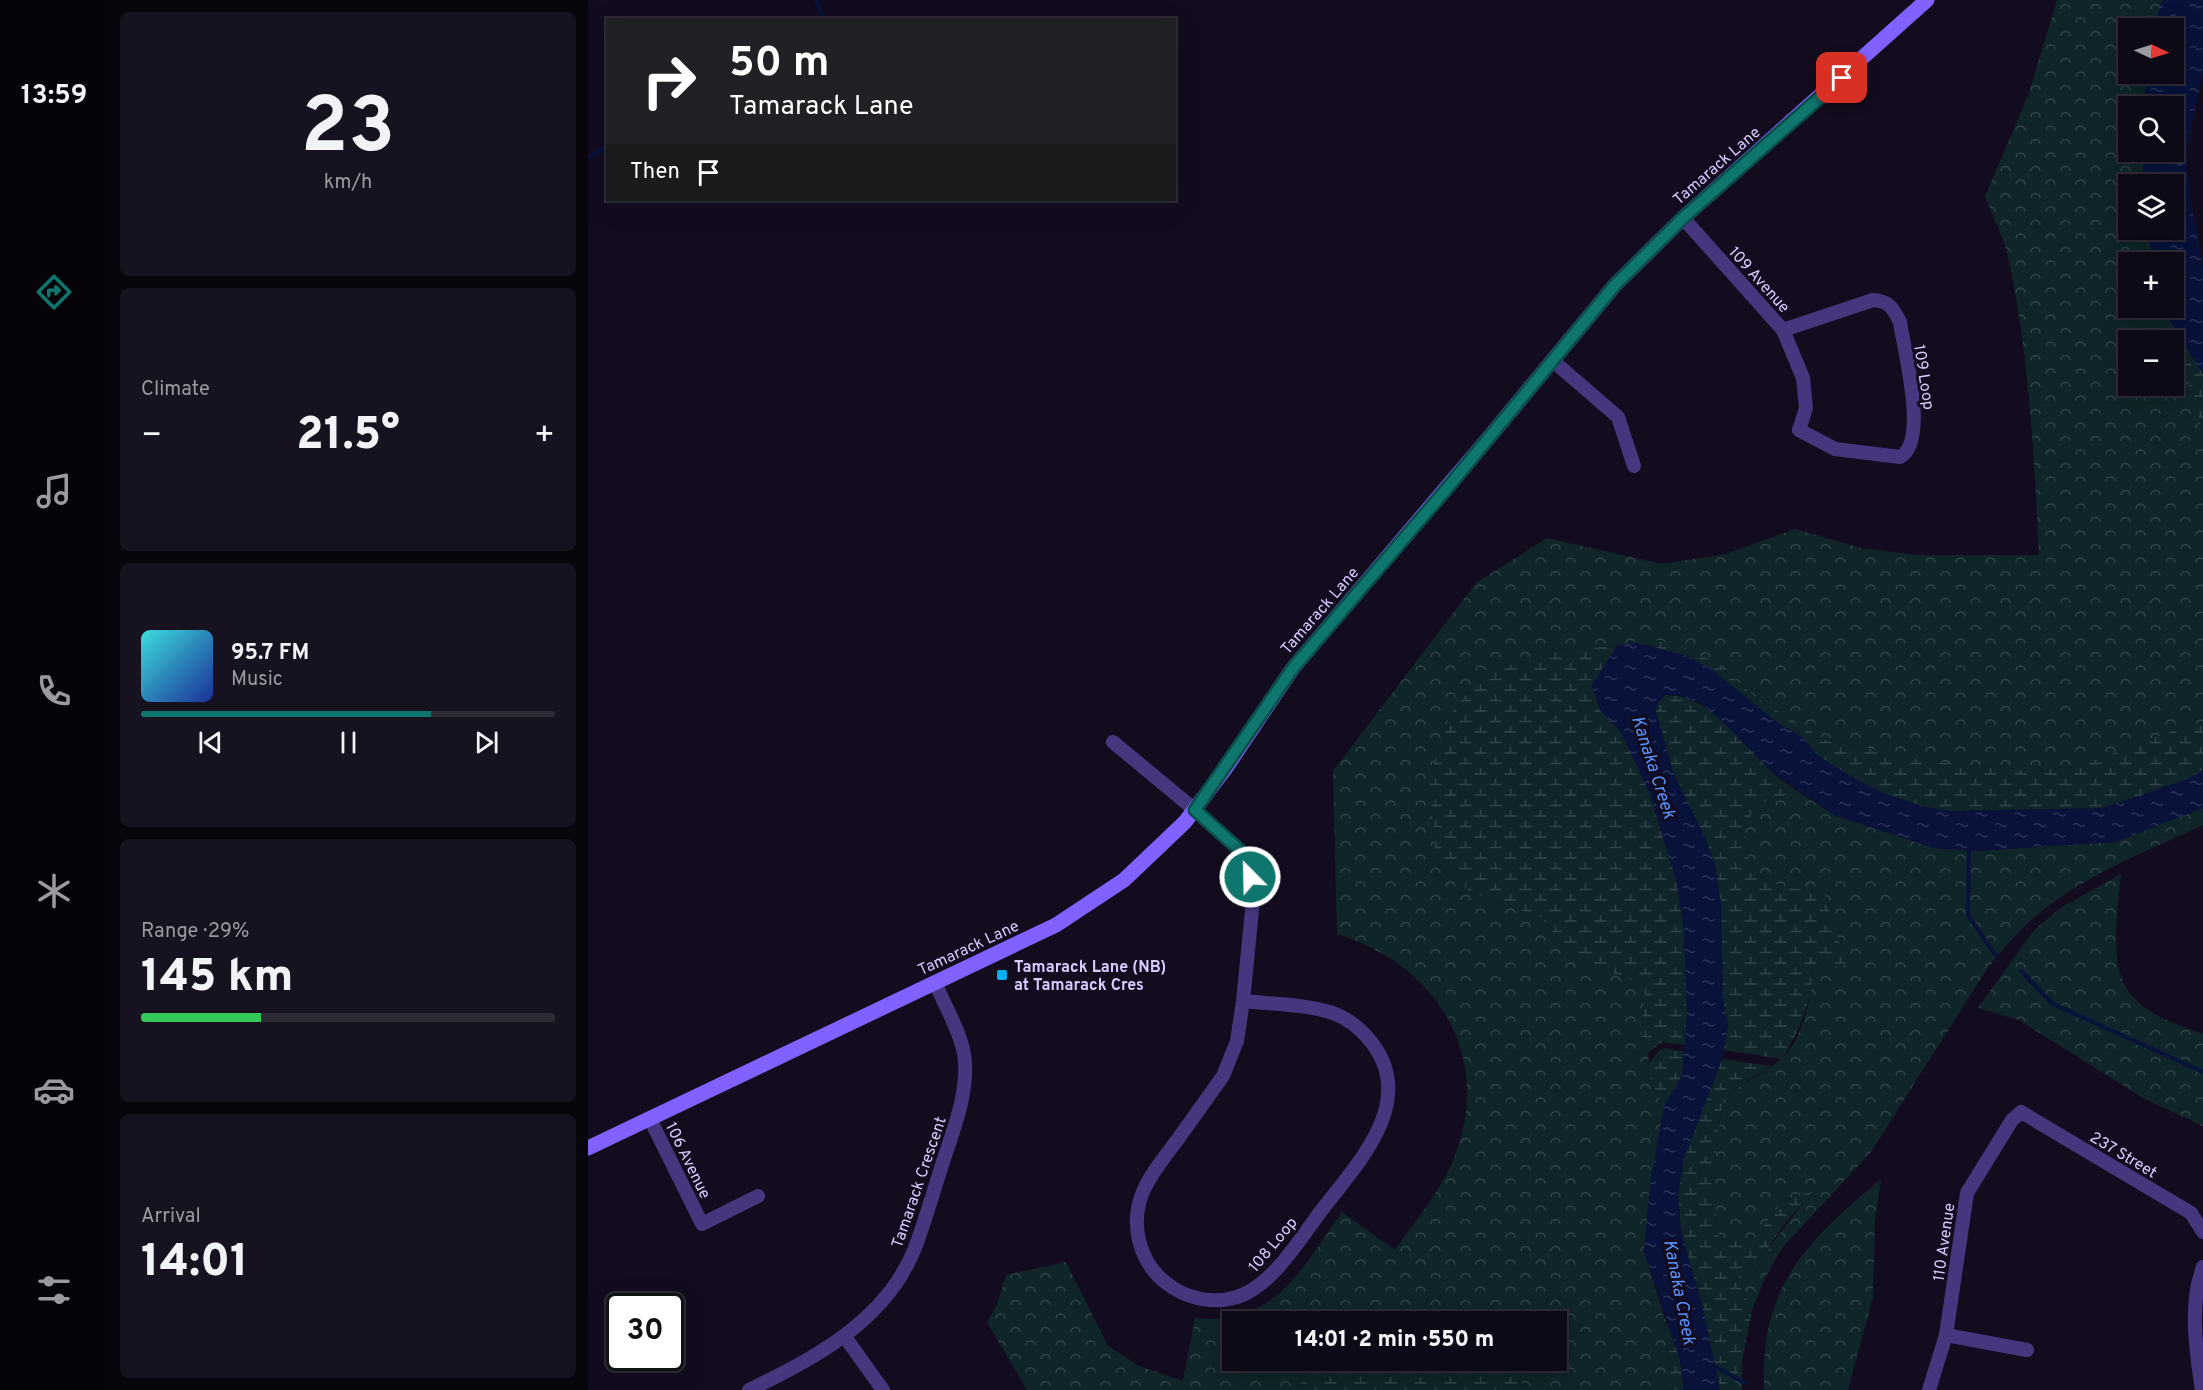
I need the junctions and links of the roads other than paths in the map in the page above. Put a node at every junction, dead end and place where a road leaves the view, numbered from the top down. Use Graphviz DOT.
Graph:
graph roads {
  1 [pos="1927,0"];
  2 [pos="1683,218"];
  3 [pos="1783,330"];
  4 [pos="1552,360"];
  5 [pos="1794,432"];
  6 [pos="1634,465"];
  7 [pos="1113,742"];
  8 [pos="1195,810"];
  9 [pos="935,982"];
  10 [pos="1243,1001"];
  11 [pos="2021,1112"];
  12 [pos="650,1119"];
  13 [pos="588,1148"];
  14 [pos="758,1196"];
  15 [pos="2203,1232"];
  16 [pos="2203,1267"];
  17 [pos="1946,1335"];
  18 [pos="846,1337"];
  19 [pos="2027,1350"];
  20 [pos="749,1390"];
  21 [pos="883,1390"];
  22 [pos="1929,1390"];
  23 [pos="2202,1390"];
  1 -- 2 [label="street, Tamarack Lane"];
  2 -- 3 [label="street, 109 Avenue"];
  2 -- 4 [label="street, Tamarack Lane"];
  3 -- 5 [label="street, 109 Avenue"];
  3 -- 5 [label="street, 109 Loop"];
  4 -- 6 [label="street"];
  4 -- 8 [label="street, Tamarack Lane"];
  7 -- 8 [label="street, 108 Loop"];
  8 -- 9 [label="street, Tamarack Lane"];
  8 -- 10 [label="street, 108 Loop"];
  9 -- 12 [label="street, Tamarack Lane"];
  9 -- 18 [label="street, Tamarack Crescent"];
  10 -- 10 [label="street, 108 Loop"];
  11 -- 15 [label="street, 237 Street"];
  11 -- 17 [label="street, 110 Avenue"];
  12 -- 13 [label="street, Tamarack Lane"];
  12 -- 14 [label="street, 106 Avenue"];
  16 -- 23 [label="street"];
  17 -- 19 [label="street"];
  17 -- 22 [label="street, 110 Avenue"];
  18 -- 20 [label="street, Tamarack Crescent"];
  18 -- 21 [label="street"];
}
